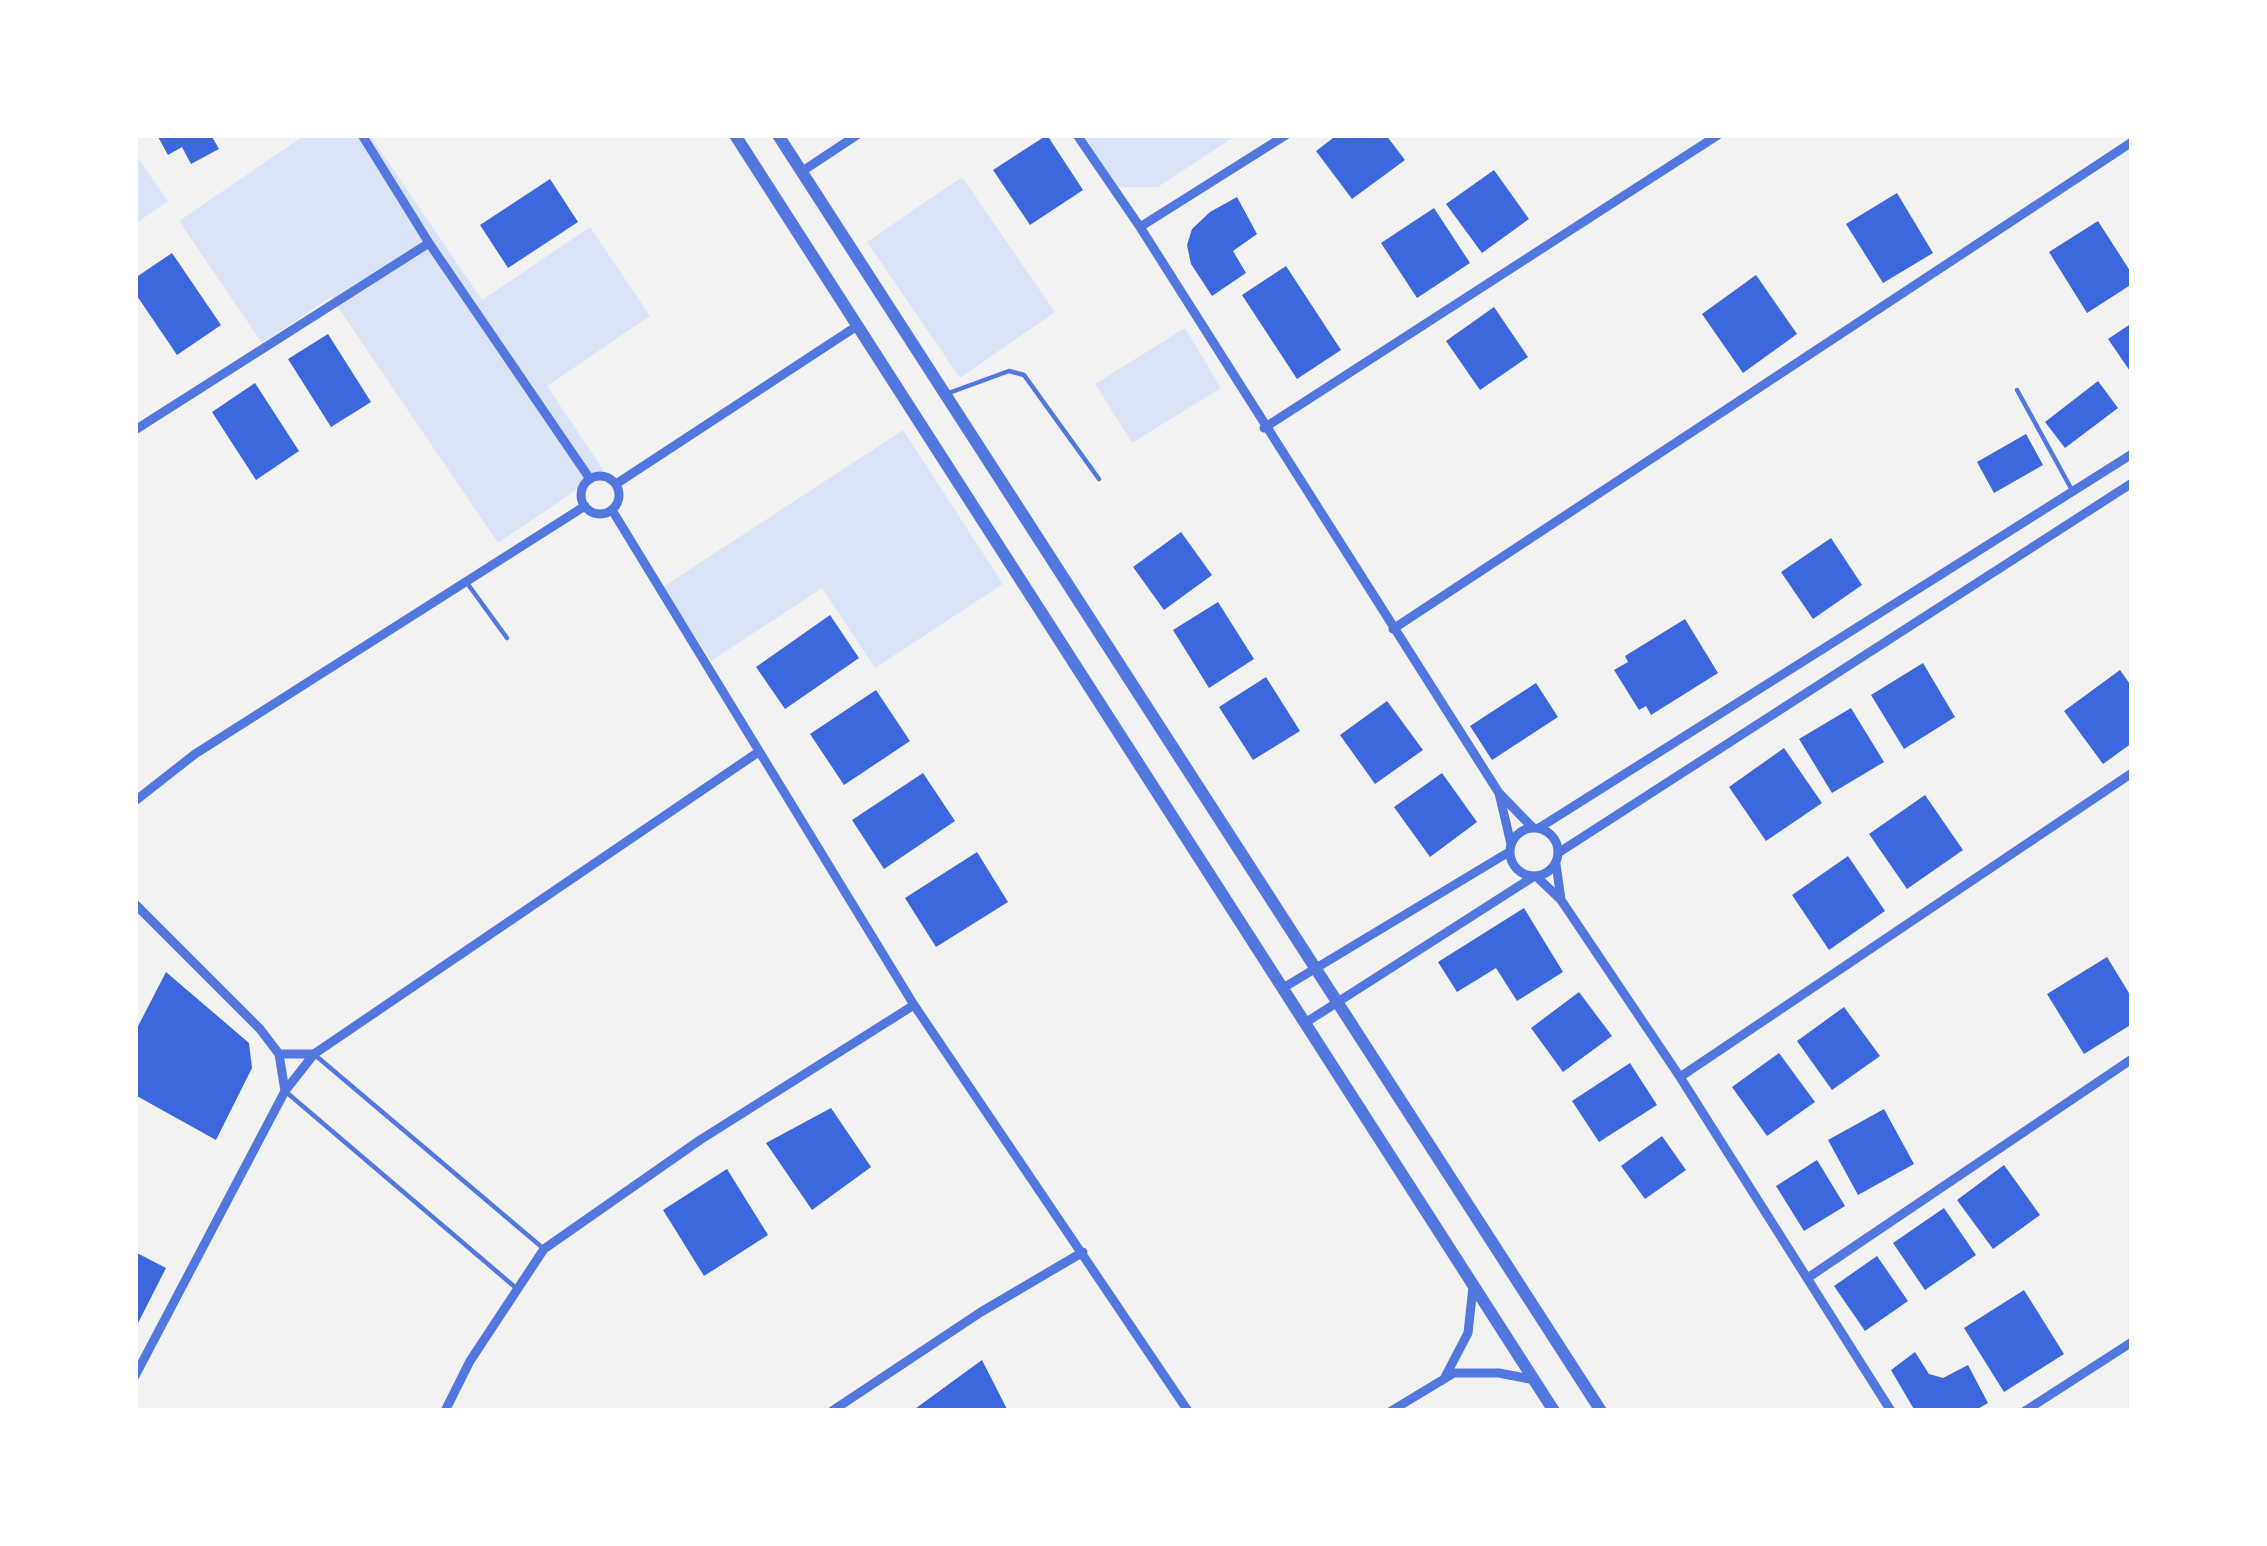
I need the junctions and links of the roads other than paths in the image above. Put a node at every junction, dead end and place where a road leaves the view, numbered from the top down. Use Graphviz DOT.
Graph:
graph roads {
  1 [pos="362,135"];
  2 [pos="735,135"];
  3 [pos="778,135"];
  4 [pos="857,135"];
  5 [pos="1077,135"];
  6 [pos="1286,135"];
  7 [pos="1718,135"];
  8 [pos="2132,142"];
  9 [pos="801,172"];
  10 [pos="1140,227"];
  11 [pos="429,242"];
  12 [pos="857,326"];
  13 [pos="2018,390"];
  14 [pos="946,394"];
  15 [pos="1264,428"];
  16 [pos="135,430"];
  17 [pos="2132,454"];
  18 [pos="590,479"];
  19 [pos="1099,479"];
  20 [pos="2132,483"];
  21 [pos="616,484"];
  22 [pos="2072,492"];
  23 [pos="584,506"];
  24 [pos="611,510"];
  25 [pos="467,583"];
  26 [pos="1393,629"];
  27 [pos="507,638"];
  28 [pos="757,753"];
  29 [pos="2132,773"];
  30 [pos="1499,793"];
  31 [pos="135,801"];
  32 [pos="1536,828"];
  33 [pos="1510,848"];
  34 [pos="1557,858"];
  35 [pos="1535,877"];
  36 [pos="1561,900"];
  37 [pos="135,904"];
  38 [pos="1317,968"];
  39 [pos="1283,988"];
  40 [pos="1340,1004"];
  41 [pos="914,1005"];
  42 [pos="1305,1023"];
  43 [pos="279,1054"];
  44 [pos="314,1054"];
  45 [pos="2132,1059"];
  46 [pos="1680,1077"];
  47 [pos="285,1091"];
  48 [pos="544,1249"];
  49 [pos="1083,1252"];
  50 [pos="1809,1277"];
  51 [pos="1473,1284"];
  52 [pos="516,1288"];
  53 [pos="2132,1342"];
  54 [pos="135,1376"];
  55 [pos="1444,1377"];
  56 [pos="1535,1380"];
  57 [pos="445,1411"];
  58 [pos="832,1411"];
  59 [pos="1188,1411"];
  60 [pos="1390,1411"];
  61 [pos="1555,1411"];
  62 [pos="1601,1411"];
  63 [pos="1891,1411"];
  64 [pos="2025,1411"];
  1 -- 11 [label="street"];
  2 -- 12 [label="street"];
  3 -- 9 [label="street"];
  4 -- 9 [label="street"];
  5 -- 10 [label="street"];
  6 -- 10 [label="street"];
  7 -- 15 [label="street"];
  8 -- 26 [label="street"];
  9 -- 14 [label="street"];
  10 -- 15 [label="street"];
  11 -- 16 [label="street"];
  11 -- 18 [label="street"];
  12 -- 21 [label="street"];
  12 -- 39 [label="street"];
  13 -- 22 [label="lane"];
  14 -- 19 [label="lane"];
  14 -- 38 [label="street"];
  15 -- 26 [label="street"];
  17 -- 22 [label="street"];
  18 -- 21 [label="street"];
  18 -- 23 [label="street"];
  20 -- 34 [label="street"];
  21 -- 24 [label="street"];
  22 -- 32 [label="street"];
  23 -- 24 [label="street"];
  23 -- 25 [label="street"];
  24 -- 28 [label="street"];
  25 -- 27 [label="lane"];
  25 -- 31 [label="street"];
  26 -- 30 [label="street"];
  28 -- 41 [label="street"];
  28 -- 44 [label="street"];
  29 -- 46 [label="street"];
  30 -- 32 [label="street"];
  30 -- 33 [label="street"];
  32 -- 33 [label="street"];
  32 -- 34 [label="street"];
  33 -- 35 [label="street"];
  33 -- 38 [label="street"];
  34 -- 35 [label="street"];
  34 -- 36 [label="street"];
  35 -- 36 [label="street"];
  35 -- 40 [label="street"];
  36 -- 46 [label="street"];
  37 -- 43 [label="street"];
  38 -- 39 [label="street"];
  38 -- 40 [label="street"];
  39 -- 42 [label="street"];
  40 -- 42 [label="street"];
  40 -- 62 [label="street"];
  41 -- 48 [label="street"];
  41 -- 49 [label="street"];
  42 -- 51 [label="street"];
  43 -- 44 [label="street"];
  43 -- 47 [label="street"];
  44 -- 47 [label="street"];
  44 -- 48 [label="lane"];
  45 -- 50 [label="street"];
  46 -- 50 [label="street"];
  47 -- 52 [label="lane"];
  47 -- 54 [label="street"];
  48 -- 52 [label="street"];
  49 -- 58 [label="street"];
  49 -- 59 [label="street"];
  50 -- 63 [label="street"];
  51 -- 55 [label="street"];
  51 -- 56 [label="street"];
  52 -- 57 [label="street"];
  53 -- 64 [label="street"];
  55 -- 56 [label="street"];
  55 -- 60 [label="street"];
  56 -- 61 [label="street"];
}
